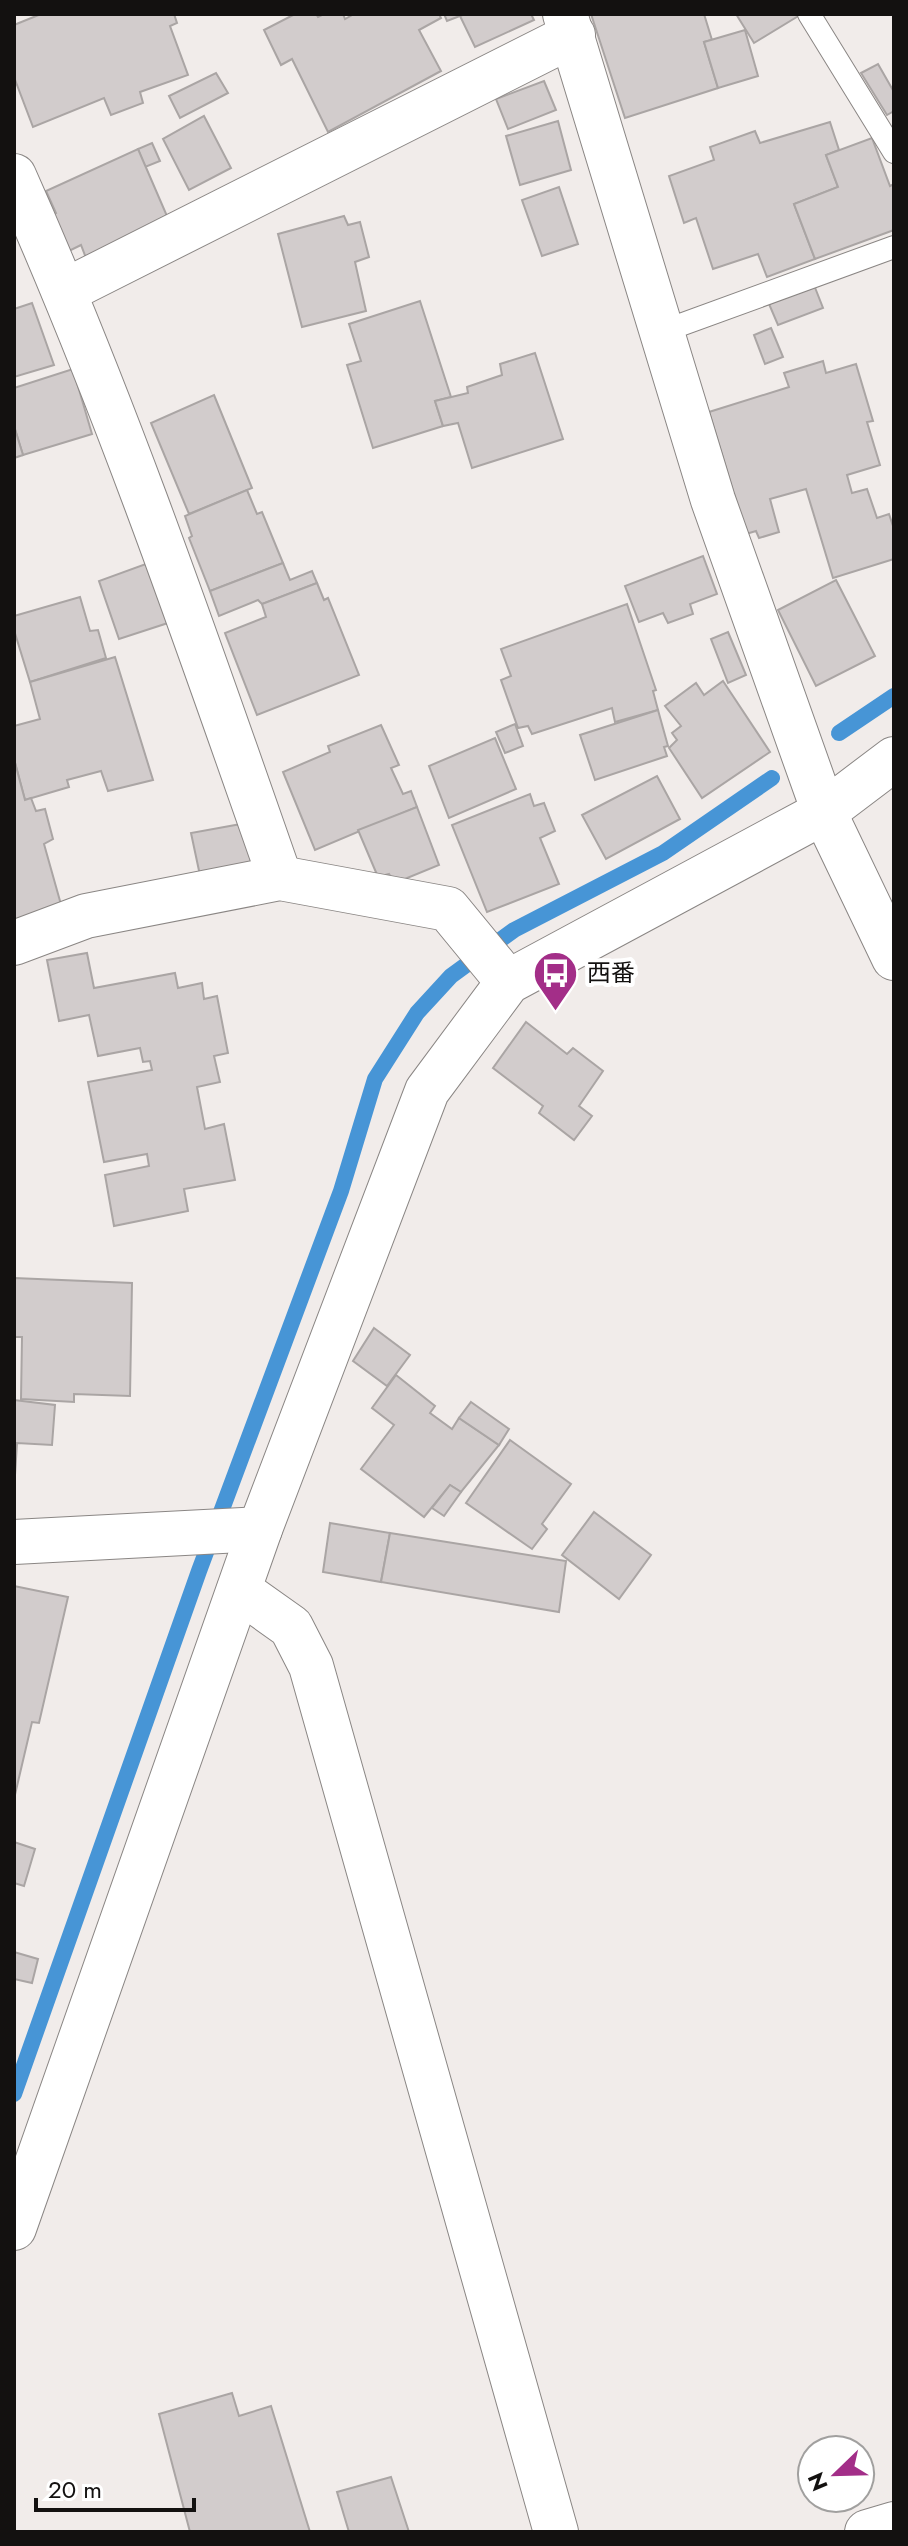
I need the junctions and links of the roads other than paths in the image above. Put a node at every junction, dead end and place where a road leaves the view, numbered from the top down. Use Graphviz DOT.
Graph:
graph roads {
  1 [pos="809,14"];
  2 [pos="569,25"];
  3 [pos="894,152"];
  4 [pos="14,176"];
  5 [pos="894,247"];
  6 [pos="65,291"];
  7 [pos="661,332"];
  8 [pos="894,759"];
  9 [pos="824,812"];
  10 [pos="280,878"];
  11 [pos="14,943"];
  12 [pos="894,958"];
  13 [pos="501,973"];
  14 [pos="250,1530"];
  15 [pos="14,1542"];
  16 [pos="239,1590"];
  17 [pos="14,2228"];
  18 [pos="894,2524"];
  19 [pos="556,2532"];
  20 [pos="867,2532"];
  1 -- 3 [label="lane"];
  2 -- 6 [label="street"];
  2 -- 7 [label="street"];
  4 -- 6 [label="street"];
  5 -- 7 [label="lane"];
  6 -- 10 [label="street"];
  7 -- 9 [label="street"];
  8 -- 9 [label="street"];
  9 -- 12 [label="street"];
  9 -- 13 [label="street"];
  10 -- 11 [label="street"];
  10 -- 13 [label="street"];
  13 -- 14 [label="street"];
  14 -- 15 [label="street"];
  14 -- 16 [label="street"];
  16 -- 17 [label="street"];
  16 -- 19 [label="street"];
  18 -- 20 [label="street"];
}
